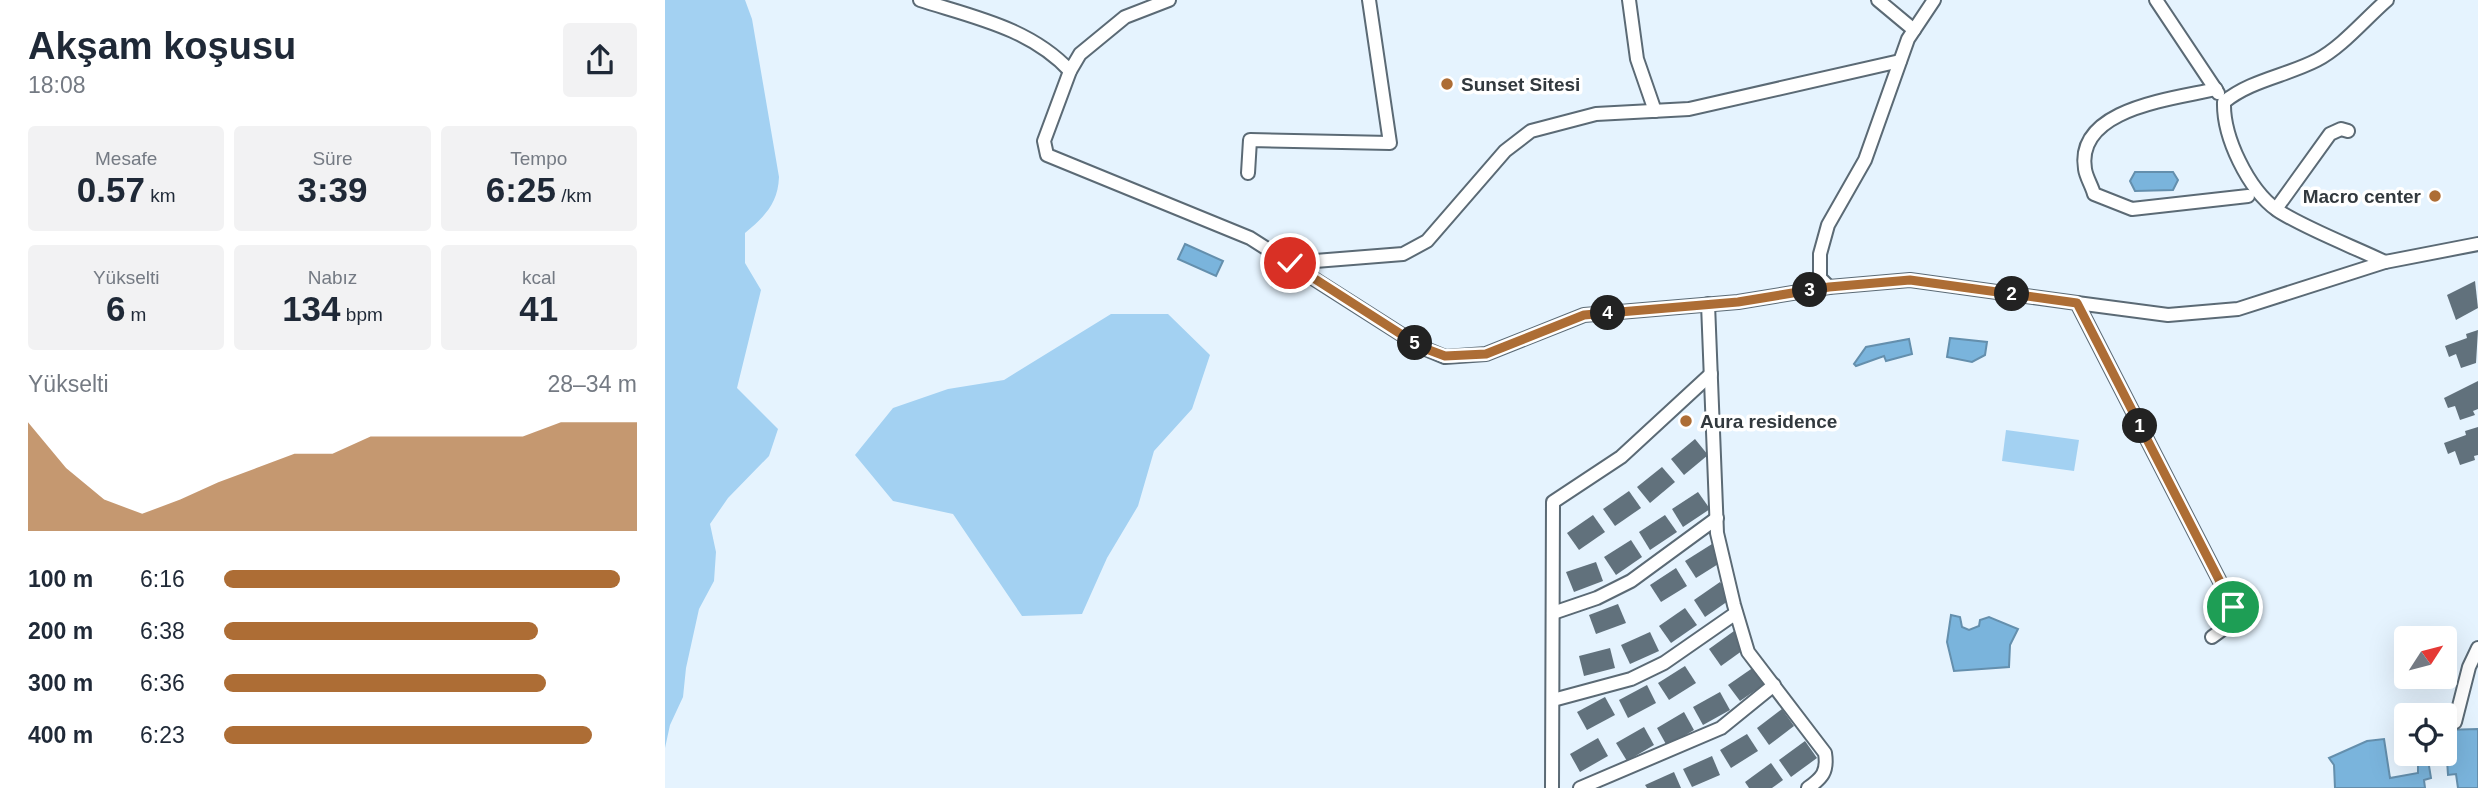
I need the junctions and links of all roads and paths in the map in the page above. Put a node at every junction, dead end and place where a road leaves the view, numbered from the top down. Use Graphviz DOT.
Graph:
graph roads {
  1 [pos="919,0"];
  2 [pos="1169,0"];
  3 [pos="1369,0"];
  4 [pos="1629,0"];
  5 [pos="1878,0"];
  6 [pos="1934,0"];
  7 [pos="2156,0"];
  8 [pos="2386,0"];
  9 [pos="1914,30"];
  10 [pos="1900,61"];
  11 [pos="1070,71"];
  12 [pos="2216,89"];
  13 [pos="2224,102"];
  14 [pos="1655,111"];
  15 [pos="2348,131"];
  16 [pos="1248,173"];
  17 [pos="2248,196"];
  18 [pos="2276,209"];
  19 [pos="2478,244"];
  20 [pos="2385,262"];
  21 [pos="1290,263"];
  22 [pos="1829,287"];
  23 [pos="2077,303"];
  24 [pos="1708,304"];
  25 [pos="1711,374"];
  26 [pos="1717,518"];
  27 [pos="1553,612"];
  28 [pos="1736,613"];
  29 [pos="2212,637"];
  30 [pos="2478,648"];
  31 [pos="1774,685"];
  32 [pos="1552,700"];
  33 [pos="2457,714"];
  34 [pos="1552,788"];
  35 [pos="1580,788"];
  36 [pos="1808,788"];
  1 -- 11 [label="street"];
  2 -- 11 [label="street"];
  3 -- 16 [label="street"];
  4 -- 14 [label="street"];
  5 -- 9 [label="street"];
  6 -- 9 [label="street"];
  7 -- 12 [label="street"];
  8 -- 13 [label="street"];
  9 -- 10 [label="street"];
  10 -- 14 [label="street"];
  10 -- 22 [label="street"];
  11 -- 21 [label="street"];
  12 -- 13 [label="street"];
  12 -- 17 [label="street"];
  13 -- 18 [label="street"];
  14 -- 21 [label="street"];
  15 -- 18 [label="street"];
  18 -- 20 [label="street"];
  19 -- 20 [label="street"];
  20 -- 23 [label="street"];
  21 -- 24 [label="street"];
  22 -- 23 [label="street"];
  22 -- 24 [label="street"];
  23 -- 29 [label="street"];
  24 -- 25 [label="street"];
  25 -- 26 [label="street"];
  25 -- 27 [label="street"];
  26 -- 27 [label="street"];
  26 -- 28 [label="street"];
  27 -- 32 [label="street"];
  28 -- 31 [label="street"];
  28 -- 32 [label="street"];
  30 -- 33 [label="street"];
  31 -- 35 [label="street"];
  31 -- 36 [label="street"];
  32 -- 34 [label="street"];
}
